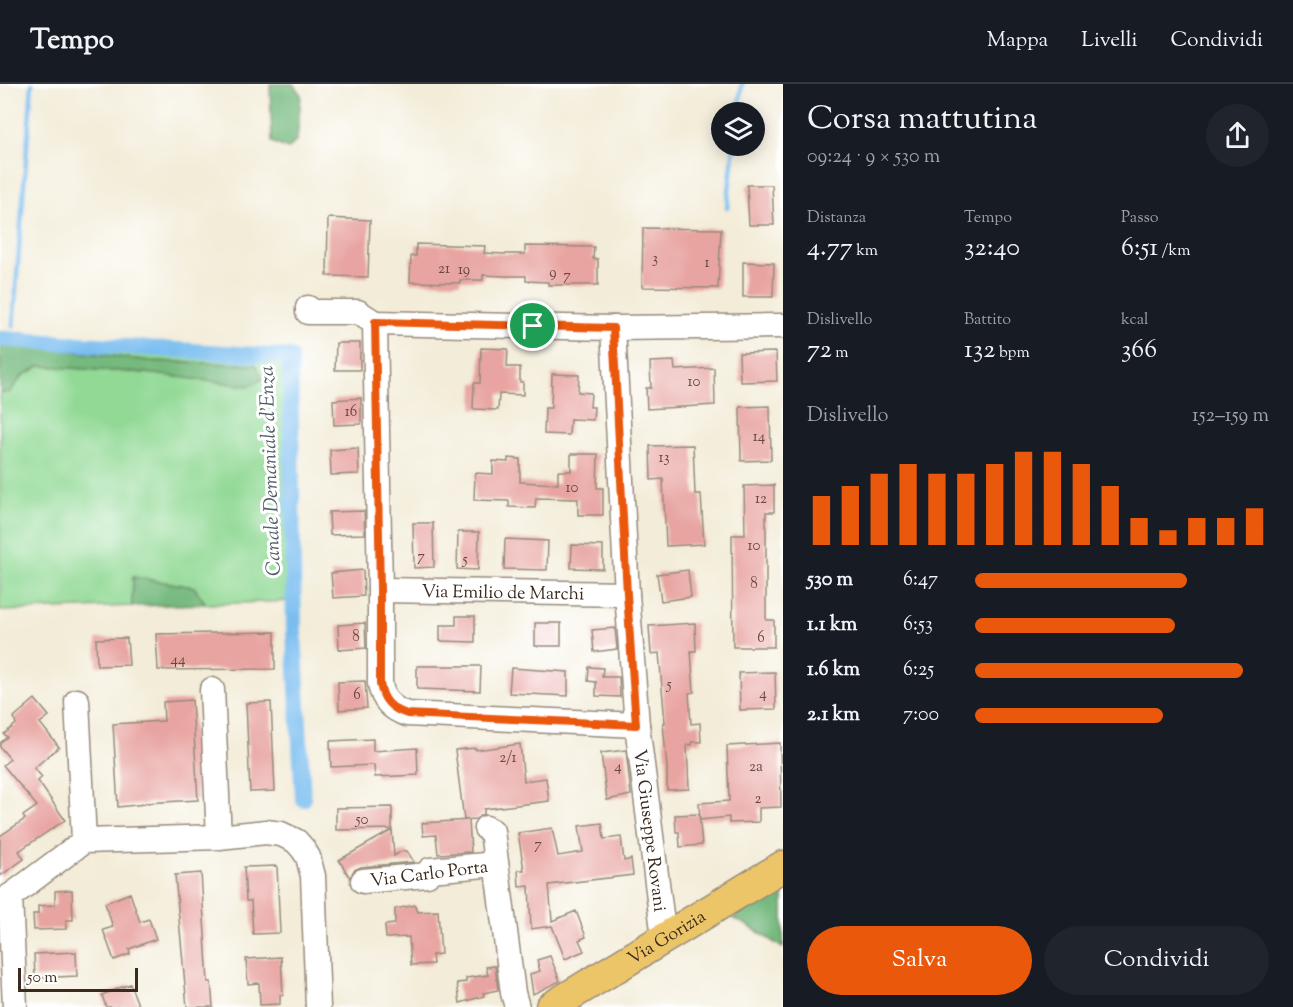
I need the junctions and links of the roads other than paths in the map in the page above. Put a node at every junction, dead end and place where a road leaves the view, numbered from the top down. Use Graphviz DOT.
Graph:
graph roads {
  1 [pos="308,308"];
  2 [pos="375,322"];
  3 [pos="783,326"];
  4 [pos="613,328"];
  5 [pos="380,590"];
  6 [pos="627,594"];
  7 [pos="212,690"];
  8 [pos="77,701"];
  9 [pos="636,725"];
  10 [pos="486,828"];
  11 [pos="219,837"];
  12 [pos="84,841"];
  13 [pos="496,864"];
  14 [pos="783,866"];
  15 [pos="363,882"];
  16 [pos="5,900"];
  17 [pos="664,938"];
  18 [pos="15,1007"];
  19 [pos="318,1007"];
  20 [pos="518,1007"];
  21 [pos="551,1007"];
  1 -- 2 [label="street"];
  2 -- 4 [label="street"];
  2 -- 5 [label="street"];
  3 -- 4 [label="street"];
  4 -- 6 [label="street, Via Giuseppe Rovani"];
  5 -- 6 [label="street, Via Emilio de Marchi"];
  5 -- 9 [label="street"];
  6 -- 9 [label="street, Via Giuseppe Rovani"];
  7 -- 11 [label="street"];
  8 -- 12 [label="street"];
  9 -- 17 [label="street, Via Giuseppe Rovani"];
  10 -- 13 [label="street, Via Carlo Porta"];
  11 -- 12 [label="street"];
  11 -- 19 [label="street"];
  12 -- 16 [label="street"];
  13 -- 15 [label="street, Via Carlo Porta"];
  13 -- 20 [label="street, Via Carlo Porta"];
  14 -- 17 [label="main road, Via Gorizia"];
  16 -- 18 [label="street"];
  17 -- 21 [label="main road, Via Gorizia"];
}
